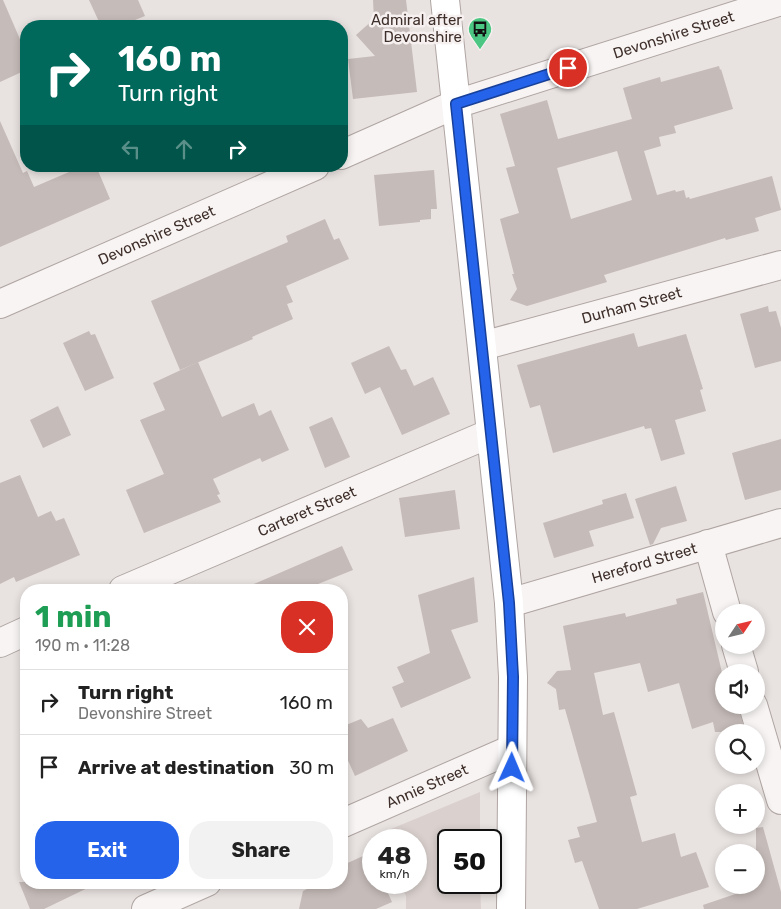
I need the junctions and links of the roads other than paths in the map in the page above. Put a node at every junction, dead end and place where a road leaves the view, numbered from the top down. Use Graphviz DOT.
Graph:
graph roads {
  1 [pos="445,0"];
  2 [pos="781,2"];
  3 [pos="456,104"];
  4 [pos="348,152"];
  5 [pos="301,172"];
  6 [pos="781,265"];
  7 [pos="0,304"];
  8 [pos="482,346"];
  9 [pos="491,433"];
  10 [pos="781,522"];
  11 [pos="708,544"];
  12 [pos="137,584"];
  13 [pos="509,603"];
  14 [pos="725,604"];
  15 [pos="20,634"];
  16 [pos="0,643"];
  17 [pos="756,714"];
  18 [pos="512,749"];
  19 [pos="781,800"];
  20 [pos="348,821"];
  21 [pos="190,889"];
  22 [pos="146,909"];
  23 [pos="511,909"];
  1 -- 3 [label="main road"];
  2 -- 3 [label="street, Devonshire Street"];
  3 -- 4 [label="street, Devonshire Street"];
  3 -- 8 [label="main road"];
  5 -- 7 [label="street, Devonshire Street"];
  6 -- 8 [label="street, Durham Street"];
  8 -- 9 [label="main road"];
  9 -- 12 [label="street, Carteret Street"];
  9 -- 13 [label="main road"];
  10 -- 11 [label="street, Hereford Street"];
  11 -- 13 [label="street, Hereford Street"];
  11 -- 14 [label="street"];
  13 -- 18 [label="main road"];
  15 -- 16 [label="street"];
  17 -- 19 [label="street"];
  18 -- 20 [label="street, Annie Street"];
  18 -- 23 [label="main road"];
  21 -- 22 [label="street"];
}
